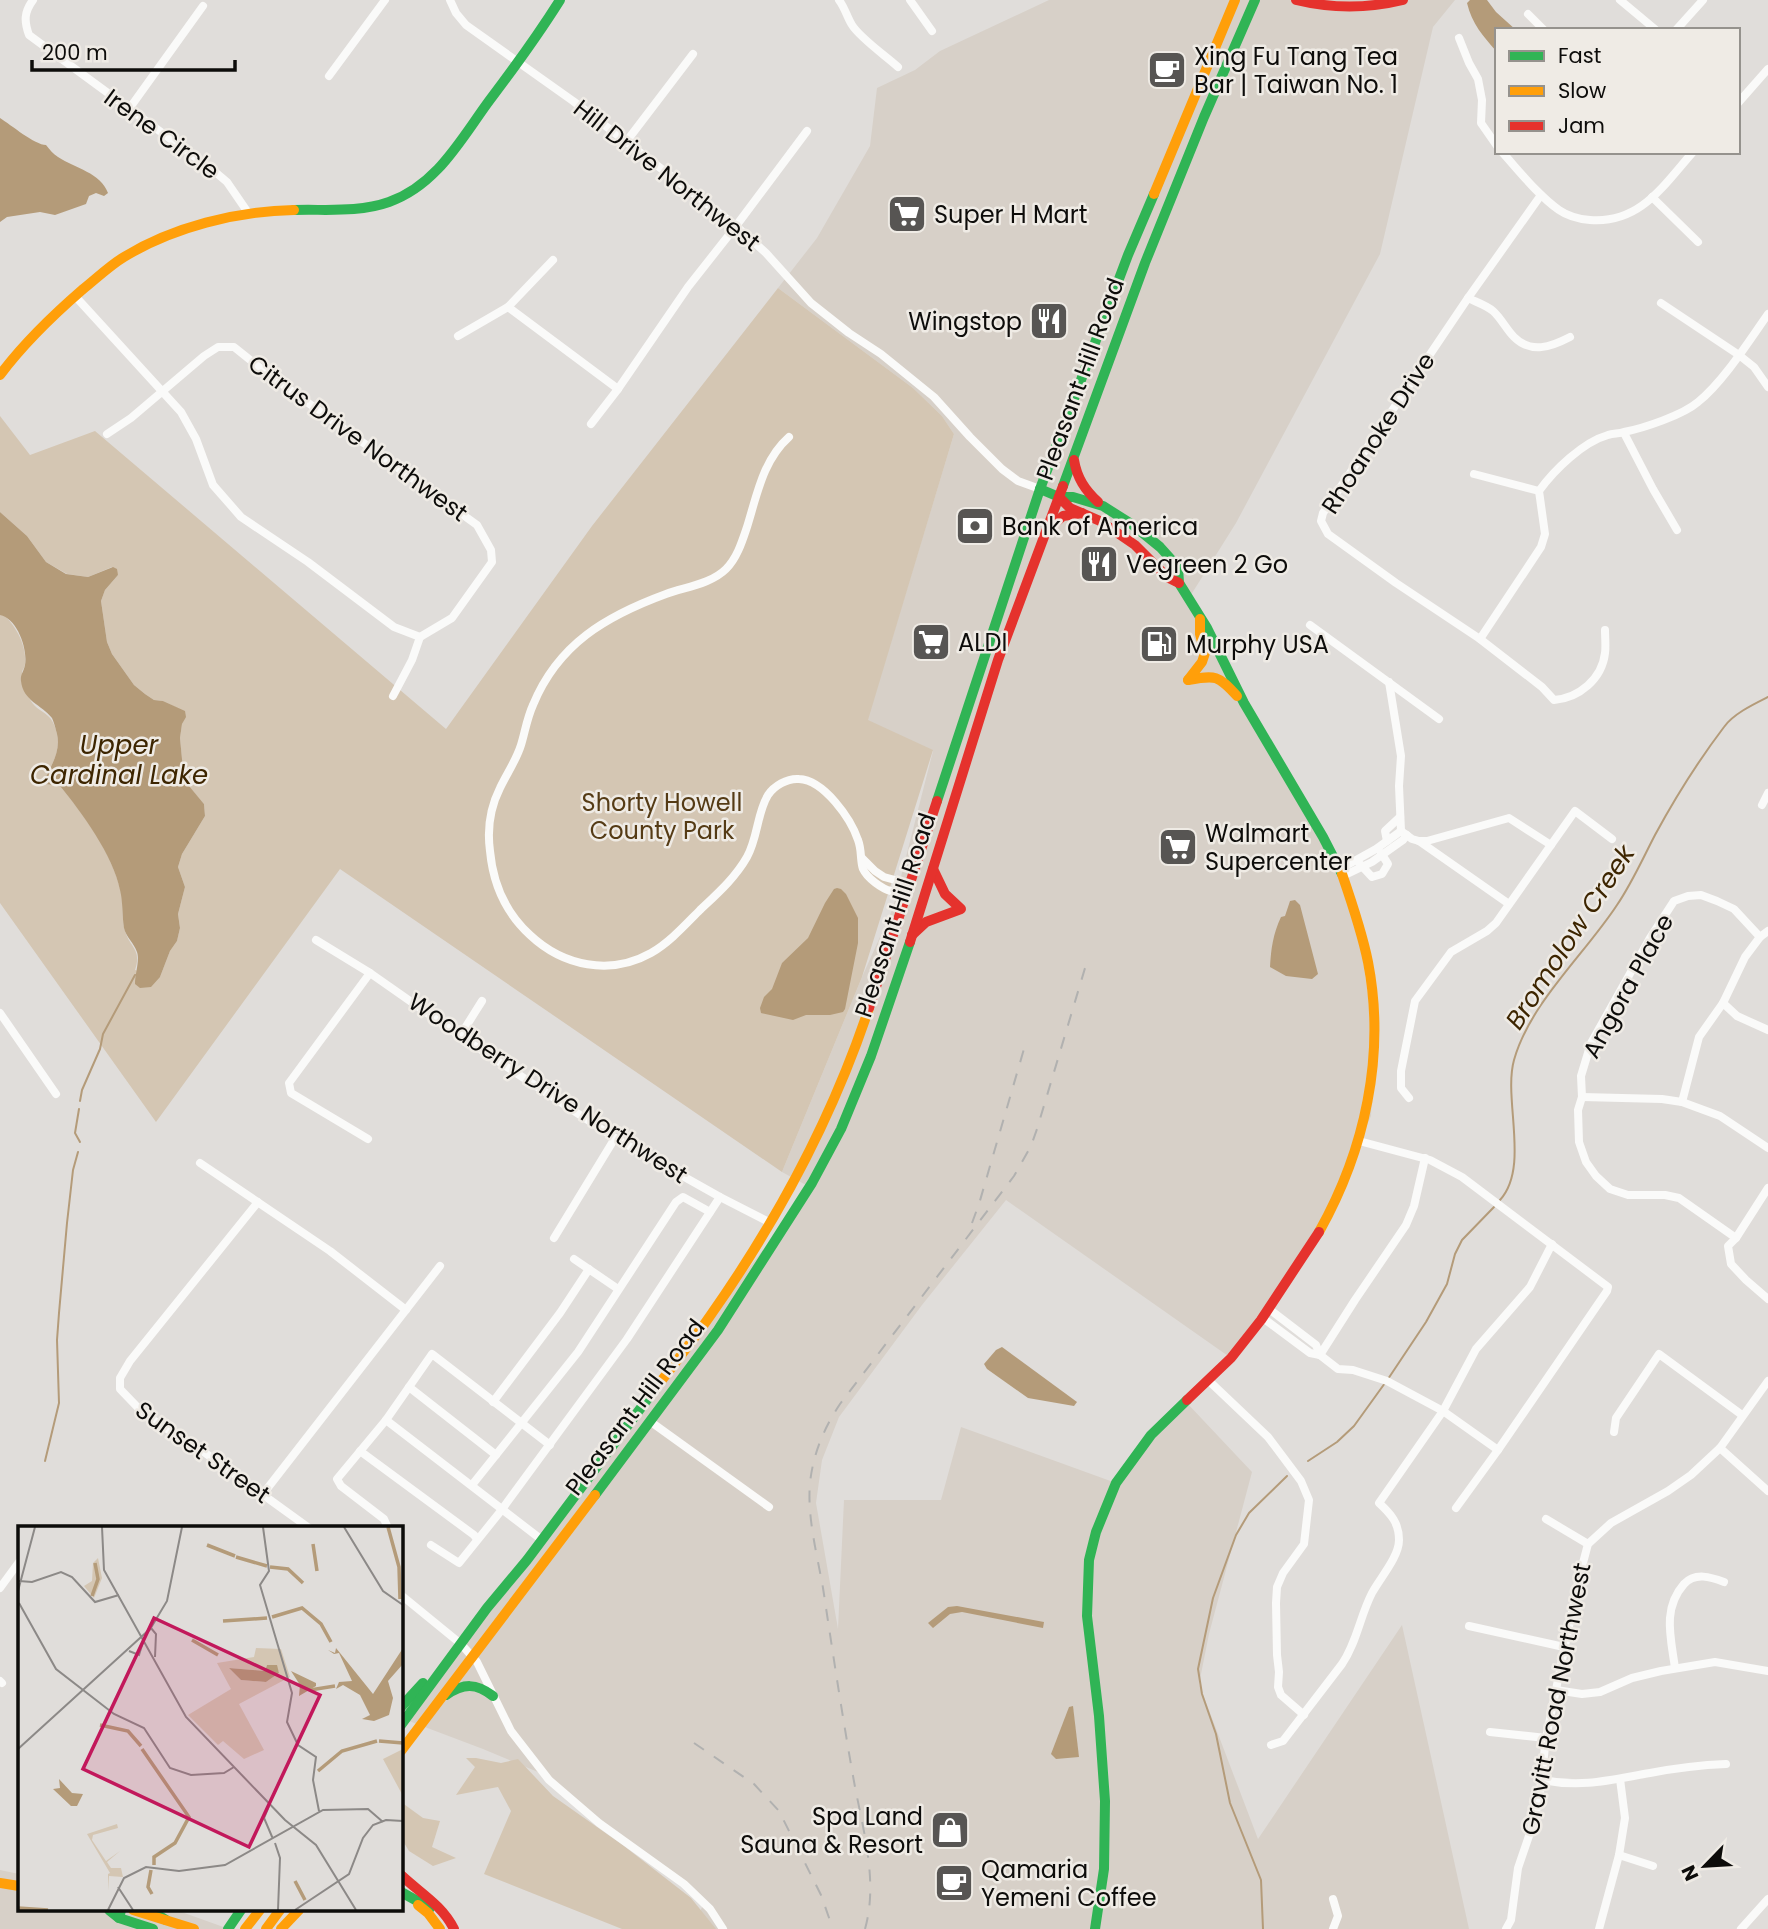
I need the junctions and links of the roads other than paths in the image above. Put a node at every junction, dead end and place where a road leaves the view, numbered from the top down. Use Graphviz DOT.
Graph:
graph roads {
  1 [pos="33,0"];
  2 [pos="385,0"];
  3 [pos="450,0"];
  4 [pos="560,0"];
  5 [pos="839,0"];
  6 [pos="910,0"];
  7 [pos="1235,0"];
  8 [pos="1296,0"];
  9 [pos="1403,0"];
  10 [pos="1620,0"];
  11 [pos="1703,0"];
  12 [pos="1261,1"];
  13 [pos="203,6"];
  14 [pos="1528,14"];
  15 [pos="1542,28"];
  16 [pos="1654,28"];
  17 [pos="1678,28"];
  18 [pos="932,31"];
  19 [pos="1459,38"];
  20 [pos="693,54"];
  21 [pos="518,63"];
  22 [pos="898,67"];
  23 [pos="1768,69"];
  24 [pos="329,76"];
  25 [pos="1740,101"];
  26 [pos="129,109"];
  27 [pos="807,131"];
  28 [pos="626,142"];
  29 [pos="1495,143"];
  30 [pos="1504,154"];
  31 [pos="1691,154"];
  32 [pos="1541,195"];
  33 [pos="1653,197"];
  34 [pos="249,214"];
  35 [pos="736,226"];
  36 [pos="1698,242"];
  37 [pos="554,260"];
  38 [pos="75,296"];
  39 [pos="1468,298"];
  40 [pos="1661,303"];
  41 [pos="508,307"];
  42 [pos="1768,314"];
  43 [pos="458,336"];
  44 [pos="1570,337"];
  45 [pos="1739,355"];
  46 [pos="0,374"];
  47 [pos="1768,387"];
  48 [pos="618,389"];
  49 [pos="164,392"];
  50 [pos="590,424"];
  51 [pos="1624,433"];
  52 [pos="107,434"];
  53 [pos="789,437"];
  54 [pos="1074,455"];
  55 [pos="1474,474"];
  56 [pos="1040,489"];
  57 [pos="1539,491"];
  58 [pos="1059,497"];
  59 [pos="1103,506"];
  60 [pos="1082,513"];
  61 [pos="1676,530"];
  62 [pos="1046,532"];
  63 [pos="1179,583"];
  64 [pos="1200,619"];
  65 [pos="1310,625"];
  66 [pos="1605,630"];
  67 [pos="421,637"];
  68 [pos="1480,639"];
  69 [pos="1389,682"];
  70 [pos="393,696"];
  71 [pos="1244,703"];
  72 [pos="1439,719"];
  73 [pos="1768,793"];
  74 [pos="1762,805"];
  75 [pos="1400,817"];
  76 [pos="1404,833"];
  77 [pos="1612,839"];
  78 [pos="1387,841"];
  79 [pos="1419,841"];
  80 [pos="1552,845"];
  81 [pos="1379,852"];
  82 [pos="1360,864"];
  83 [pos="933,869"];
  84 [pos="1342,872"];
  85 [pos="909,891"];
  86 [pos="1509,904"];
  87 [pos="1768,930"];
  88 [pos="912,935"];
  89 [pos="1760,937"];
  90 [pos="316,940"];
  91 [pos="370,973"];
  92 [pos="482,1001"];
  93 [pos="1723,1003"];
  94 [pos="0,1013"];
  95 [pos="1768,1030"];
  96 [pos="460,1036"];
  97 [pos="56,1094"];
  98 [pos="1582,1097"];
  99 [pos="1409,1098"];
  100 [pos="1682,1102"];
  101 [pos="615,1138"];
  102 [pos="368,1139"];
  103 [pos="1359,1141"];
  104 [pos="1768,1148"];
  105 [pos="1425,1158"];
  106 [pos="200,1163"];
  107 [pos="1768,1188"];
  108 [pos="720,1197"];
  109 [pos="258,1202"];
  110 [pos="710,1212"];
  111 [pos="770,1223"];
  112 [pos="783,1231"];
  113 [pos="554,1238"];
  114 [pos="1736,1238"];
  115 [pos="1552,1244"];
  116 [pos="574,1259"];
  117 [pos="440,1266"];
  118 [pos="589,1269"];
  119 [pos="618,1289"];
  120 [pos="1768,1299"];
  121 [pos="406,1310"];
  122 [pos="1266,1314"];
  123 [pos="1296,1330"];
  124 [pos="1290,1338"];
  125 [pos="1308,1339"];
  126 [pos="1303,1347"];
  127 [pos="1320,1355"];
  128 [pos="1208,1380"];
  129 [pos="1768,1381"];
  130 [pos="409,1387"];
  131 [pos="493,1402"];
  132 [pos="1443,1411"];
  133 [pos="1742,1415"];
  134 [pos="386,1420"];
  135 [pos="651,1422"];
  136 [pos="521,1424"];
  137 [pos="1614,1432"];
  138 [pos="550,1445"];
  139 [pos="1720,1448"];
  140 [pos="1498,1450"];
  141 [pos="360,1451"];
  142 [pos="496,1455"];
  143 [pos="472,1485"];
  144 [pos="1768,1491"];
  145 [pos="263,1494"];
  146 [pos="769,1507"];
  147 [pos="1456,1508"];
  148 [pos="502,1509"];
  149 [pos="1546,1519"];
  150 [pos="306,1526"];
  151 [pos="387,1526"];
  152 [pos="477,1539"];
  153 [pos="542,1540"];
  154 [pos="1588,1544"];
  155 [pos="431,1545"];
  156 [pos="18,1563"];
  157 [pos="1724,1582"];
  158 [pos="0,1588"];
  159 [pos="402,1596"];
  160 [pos="1469,1626"];
  161 [pos="460,1644"];
  162 [pos="1564,1647"];
  163 [pos="472,1656"];
  164 [pos="1675,1668"];
  165 [pos="1768,1671"];
  166 [pos="1556,1690"];
  167 [pos="493,1696"];
  168 [pos="439,1700"];
  169 [pos="402,1706"];
  170 [pos="1304,1715"];
  171 [pos="402,1724"];
  172 [pos="1490,1732"];
  173 [pos="414,1734"];
  174 [pos="1546,1738"];
  175 [pos="1271,1745"];
  176 [pos="402,1750"];
  177 [pos="402,1758"];
  178 [pos="1726,1764"];
  179 [pos="1620,1779"];
  180 [pos="1542,1780"];
  181 [pos="1619,1855"];
  182 [pos="1653,1866"];
  183 [pos="402,1876"];
  184 [pos="0,1883"];
  185 [pos="18,1886"];
  186 [pos="402,1892"];
  187 [pos="1333,1899"];
  188 [pos="1768,1899"];
  189 [pos="140,1912"];
  190 [pos="153,1912"];
  191 [pos="240,1912"];
  192 [pos="259,1912"];
  193 [pos="279,1912"];
  194 [pos="297,1912"];
  195 [pos="120,1914"];
  196 [pos="166,1920"];
  197 [pos="153,1929"];
  198 [pos="194,1929"];
  199 [pos="228,1929"];
  200 [pos="246,1929"];
  201 [pos="266,1929"];
  202 [pos="281,1929"];
  203 [pos="442,1929"];
  204 [pos="454,1929"];
  205 [pos="723,1929"];
  206 [pos="1095,1929"];
  207 [pos="1333,1929"];
  208 [pos="1506,1929"];
  209 [pos="1599,1929"];
  210 [pos="1741,1929"];
  1 -- 26 [label="street, Irene Circle"];
  2 -- 24 [label="street"];
  3 -- 21 [label="street, Hill Drive Northwest"];
  4 -- 21 [label="main road"];
  5 -- 22 [label="street"];
  6 -- 18 [label="street"];
  7 -- 56 [label="main road, Pleasant Hill Road"];
  8 -- 9 [label="main road"];
  10 -- 16 [label="street"];
  11 -- 17 [label="street"];
  12 -- 54 [label="main road, Pleasant Hill Road"];
  13 -- 26 [label="street"];
  14 -- 15 [label="street"];
  19 -- 29 [label="street"];
  20 -- 28 [label="street"];
  21 -- 28 [label="street, Hill Drive Northwest"];
  21 -- 34 [label="main road"];
  23 -- 25 [label="street"];
  26 -- 34 [label="street, Irene Circle"];
  27 -- 35 [label="street"];
  28 -- 35 [label="street, Hill Drive Northwest"];
  30 -- 32 [label="street"];
  31 -- 33 [label="street"];
  32 -- 33 [label="street"];
  32 -- 39 [label="street, Rhoanoke Drive"];
  33 -- 36 [label="street"];
  34 -- 38 [label="main road"];
  35 -- 48 [label="street"];
  35 -- 56 [label="street, Hill Drive Northwest"];
  37 -- 41 [label="street"];
  38 -- 46 [label="main road"];
  38 -- 49 [label="street"];
  39 -- 44 [label="street"];
  39 -- 68 [label="street, Rhoanoke Drive"];
  40 -- 45 [label="street"];
  41 -- 43 [label="street"];
  41 -- 48 [label="street"];
  42 -- 45 [label="street"];
  45 -- 47 [label="street"];
  45 -- 51 [label="street"];
  48 -- 50 [label="street"];
  49 -- 52 [label="street"];
  49 -- 67 [label="street"];
  49 -- 67 [label="street, Citrus Drive Northwest"];
  51 -- 57 [label="street"];
  51 -- 61 [label="street"];
  53 -- 85 [label="street"];
  54 -- 58 [label="main road, Pleasant Hill Road"];
  54 -- 59 [label="main road"];
  55 -- 57 [label="street"];
  56 -- 58 [label="main road"];
  56 -- 85 [label="main road, Pleasant Hill Road"];
  57 -- 68 [label="street"];
  58 -- 59 [label="main road"];
  58 -- 60 [label="main road"];
  58 -- 62 [label="main road, Pleasant Hill Road"];
  59 -- 63 [label="main road"];
  60 -- 62 [label="main road"];
  60 -- 63 [label="main road"];
  62 -- 83 [label="main road, Pleasant Hill Road"];
  63 -- 64 [label="main road"];
  64 -- 71 [label="main road"];
  64 -- 71 [label="main road"];
  65 -- 69 [label="street"];
  66 -- 68 [label="street, Rhoanoke Drive"];
  67 -- 70 [label="street"];
  69 -- 72 [label="street"];
  69 -- 75 [label="street"];
  71 -- 84 [label="main road"];
  73 -- 74 [label="street"];
  75 -- 76 [label="street"];
  75 -- 78 [label="street"];
  76 -- 78 [label="street"];
  76 -- 79 [label="street"];
  76 -- 81 [label="street"];
  77 -- 80 [label="street"];
  78 -- 81 [label="street"];
  79 -- 80 [label="street"];
  79 -- 86 [label="street"];
  80 -- 86 [label="street"];
  81 -- 82 [label="street"];
  81 -- 82 [label="street"];
  82 -- 84 [label="street"];
  83 -- 88 [label="main road, Pleasant Hill Road"];
  83 -- 88 [label="main road"];
  84 -- 103 [label="main road"];
  85 -- 111 [label="main road, Pleasant Hill Road"];
  86 -- 99 [label="street"];
  87 -- 89 [label="street"];
  88 -- 112 [label="main road, Pleasant Hill Road"];
  89 -- 93 [label="street"];
  89 -- 98 [label="street, Angora Place"];
  90 -- 91 [label="street, Woodberry Drive Northwest"];
  91 -- 96 [label="street, Woodberry Drive Northwest"];
  91 -- 102 [label="street"];
  92 -- 96 [label="street"];
  93 -- 95 [label="street"];
  93 -- 100 [label="street"];
  94 -- 97 [label="street"];
  96 -- 101 [label="street, Woodberry Drive Northwest"];
  98 -- 100 [label="street"];
  98 -- 114 [label="street, Angora Place"];
  100 -- 104 [label="street"];
  101 -- 108 [label="street, Woodberry Drive Northwest"];
  101 -- 113 [label="street"];
  103 -- 105 [label="street"];
  103 -- 122 [label="main road"];
  105 -- 115 [label="street"];
  105 -- 127 [label="street"];
  106 -- 109 [label="street"];
  107 -- 114 [label="street"];
  108 -- 110 [label="street"];
  108 -- 111 [label="street, Woodberry Drive Northwest"];
  109 -- 121 [label="street"];
  109 -- 145 [label="street, Sunset Street"];
  110 -- 119 [label="street"];
  110 -- 138 [label="street"];
  111 -- 112 [label="street, Woodberry Drive Northwest"];
  111 -- 153 [label="main road, Pleasant Hill Road"];
  112 -- 135 [label="main road, Pleasant Hill Road"];
  114 -- 120 [label="street"];
  115 -- 132 [label="street"];
  115 -- 140 [label="street"];
  116 -- 118 [label="street"];
  117 -- 121 [label="street"];
  118 -- 119 [label="street"];
  118 -- 131 [label="street"];
  119 -- 136 [label="street"];
  121 -- 145 [label="street"];
  122 -- 123 [label="street"];
  122 -- 124 [label="street"];
  122 -- 128 [label="main road"];
  123 -- 124 [label="street"];
  123 -- 125 [label="street"];
  124 -- 126 [label="street"];
  125 -- 126 [label="street"];
  125 -- 127 [label="street"];
  126 -- 127 [label="street"];
  127 -- 132 [label="street"];
  128 -- 170 [label="street"];
  128 -- 206 [label="main road"];
  129 -- 133 [label="street, Gravitt Road Northwest"];
  130 -- 131 [label="street"];
  130 -- 134 [label="street"];
  130 -- 142 [label="street"];
  131 -- 136 [label="street"];
  132 -- 140 [label="street"];
  132 -- 170 [label="street"];
  133 -- 137 [label="street"];
  133 -- 139 [label="street, Gravitt Road Northwest"];
  134 -- 141 [label="street"];
  134 -- 143 [label="street"];
  135 -- 146 [label="street"];
  135 -- 163 [label="main road, Pleasant Hill Road"];
  136 -- 138 [label="street"];
  136 -- 142 [label="street"];
  138 -- 148 [label="street"];
  139 -- 144 [label="street"];
  139 -- 154 [label="street, Gravitt Road Northwest"];
  140 -- 147 [label="street"];
  141 -- 151 [label="street"];
  141 -- 152 [label="street"];
  142 -- 143 [label="street"];
  143 -- 148 [label="street"];
  145 -- 150 [label="street, Sunset Street"];
  148 -- 152 [label="street"];
  148 -- 153 [label="street"];
  149 -- 154 [label="street"];
  152 -- 155 [label="street"];
  153 -- 161 [label="main road, Pleasant Hill Road"];
  154 -- 162 [label="street, Gravitt Road Northwest"];
  156 -- 158 [label="street"];
  157 -- 164 [label="street"];
  159 -- 161 [label="street"];
  160 -- 162 [label="street"];
  161 -- 163 [label="street"];
  161 -- 169 [label="main road"];
  161 -- 171 [label="main road, Pleasant Hill Road"];
  162 -- 166 [label="street, Gravitt Road Northwest"];
  163 -- 167 [label="street"];
  163 -- 168 [label="main road, Pleasant Hill Road"];
  164 -- 165 [label="street"];
  164 -- 166 [label="street"];
  166 -- 174 [label="street, Gravitt Road Northwest"];
  167 -- 168 [label="main road"];
  167 -- 205 [label="street"];
  168 -- 173 [label="main road, Pleasant Hill Road"];
  170 -- 175 [label="street"];
  172 -- 174 [label="street"];
  173 -- 176 [label="main road, Pleasant Hill Road"];
  173 -- 177 [label="main road"];
  174 -- 180 [label="street, Gravitt Road Northwest"];
  178 -- 179 [label="street"];
  179 -- 180 [label="street"];
  179 -- 181 [label="street"];
  180 -- 208 [label="street, Gravitt Road Northwest"];
  181 -- 182 [label="street"];
  181 -- 209 [label="street"];
  183 -- 204 [label="main road"];
  184 -- 185 [label="main road"];
  186 -- 203 [label="main road"];
  187 -- 207 [label="street"];
  188 -- 210 [label="street"];
  189 -- 196 [label="main road"];
  190 -- 196 [label="main road"];
  191 -- 199 [label="main road"];
  192 -- 200 [label="main road"];
  193 -- 201 [label="main road"];
  194 -- 202 [label="main road"];
  195 -- 197 [label="main road"];
  196 -- 198 [label="main road"];
}
